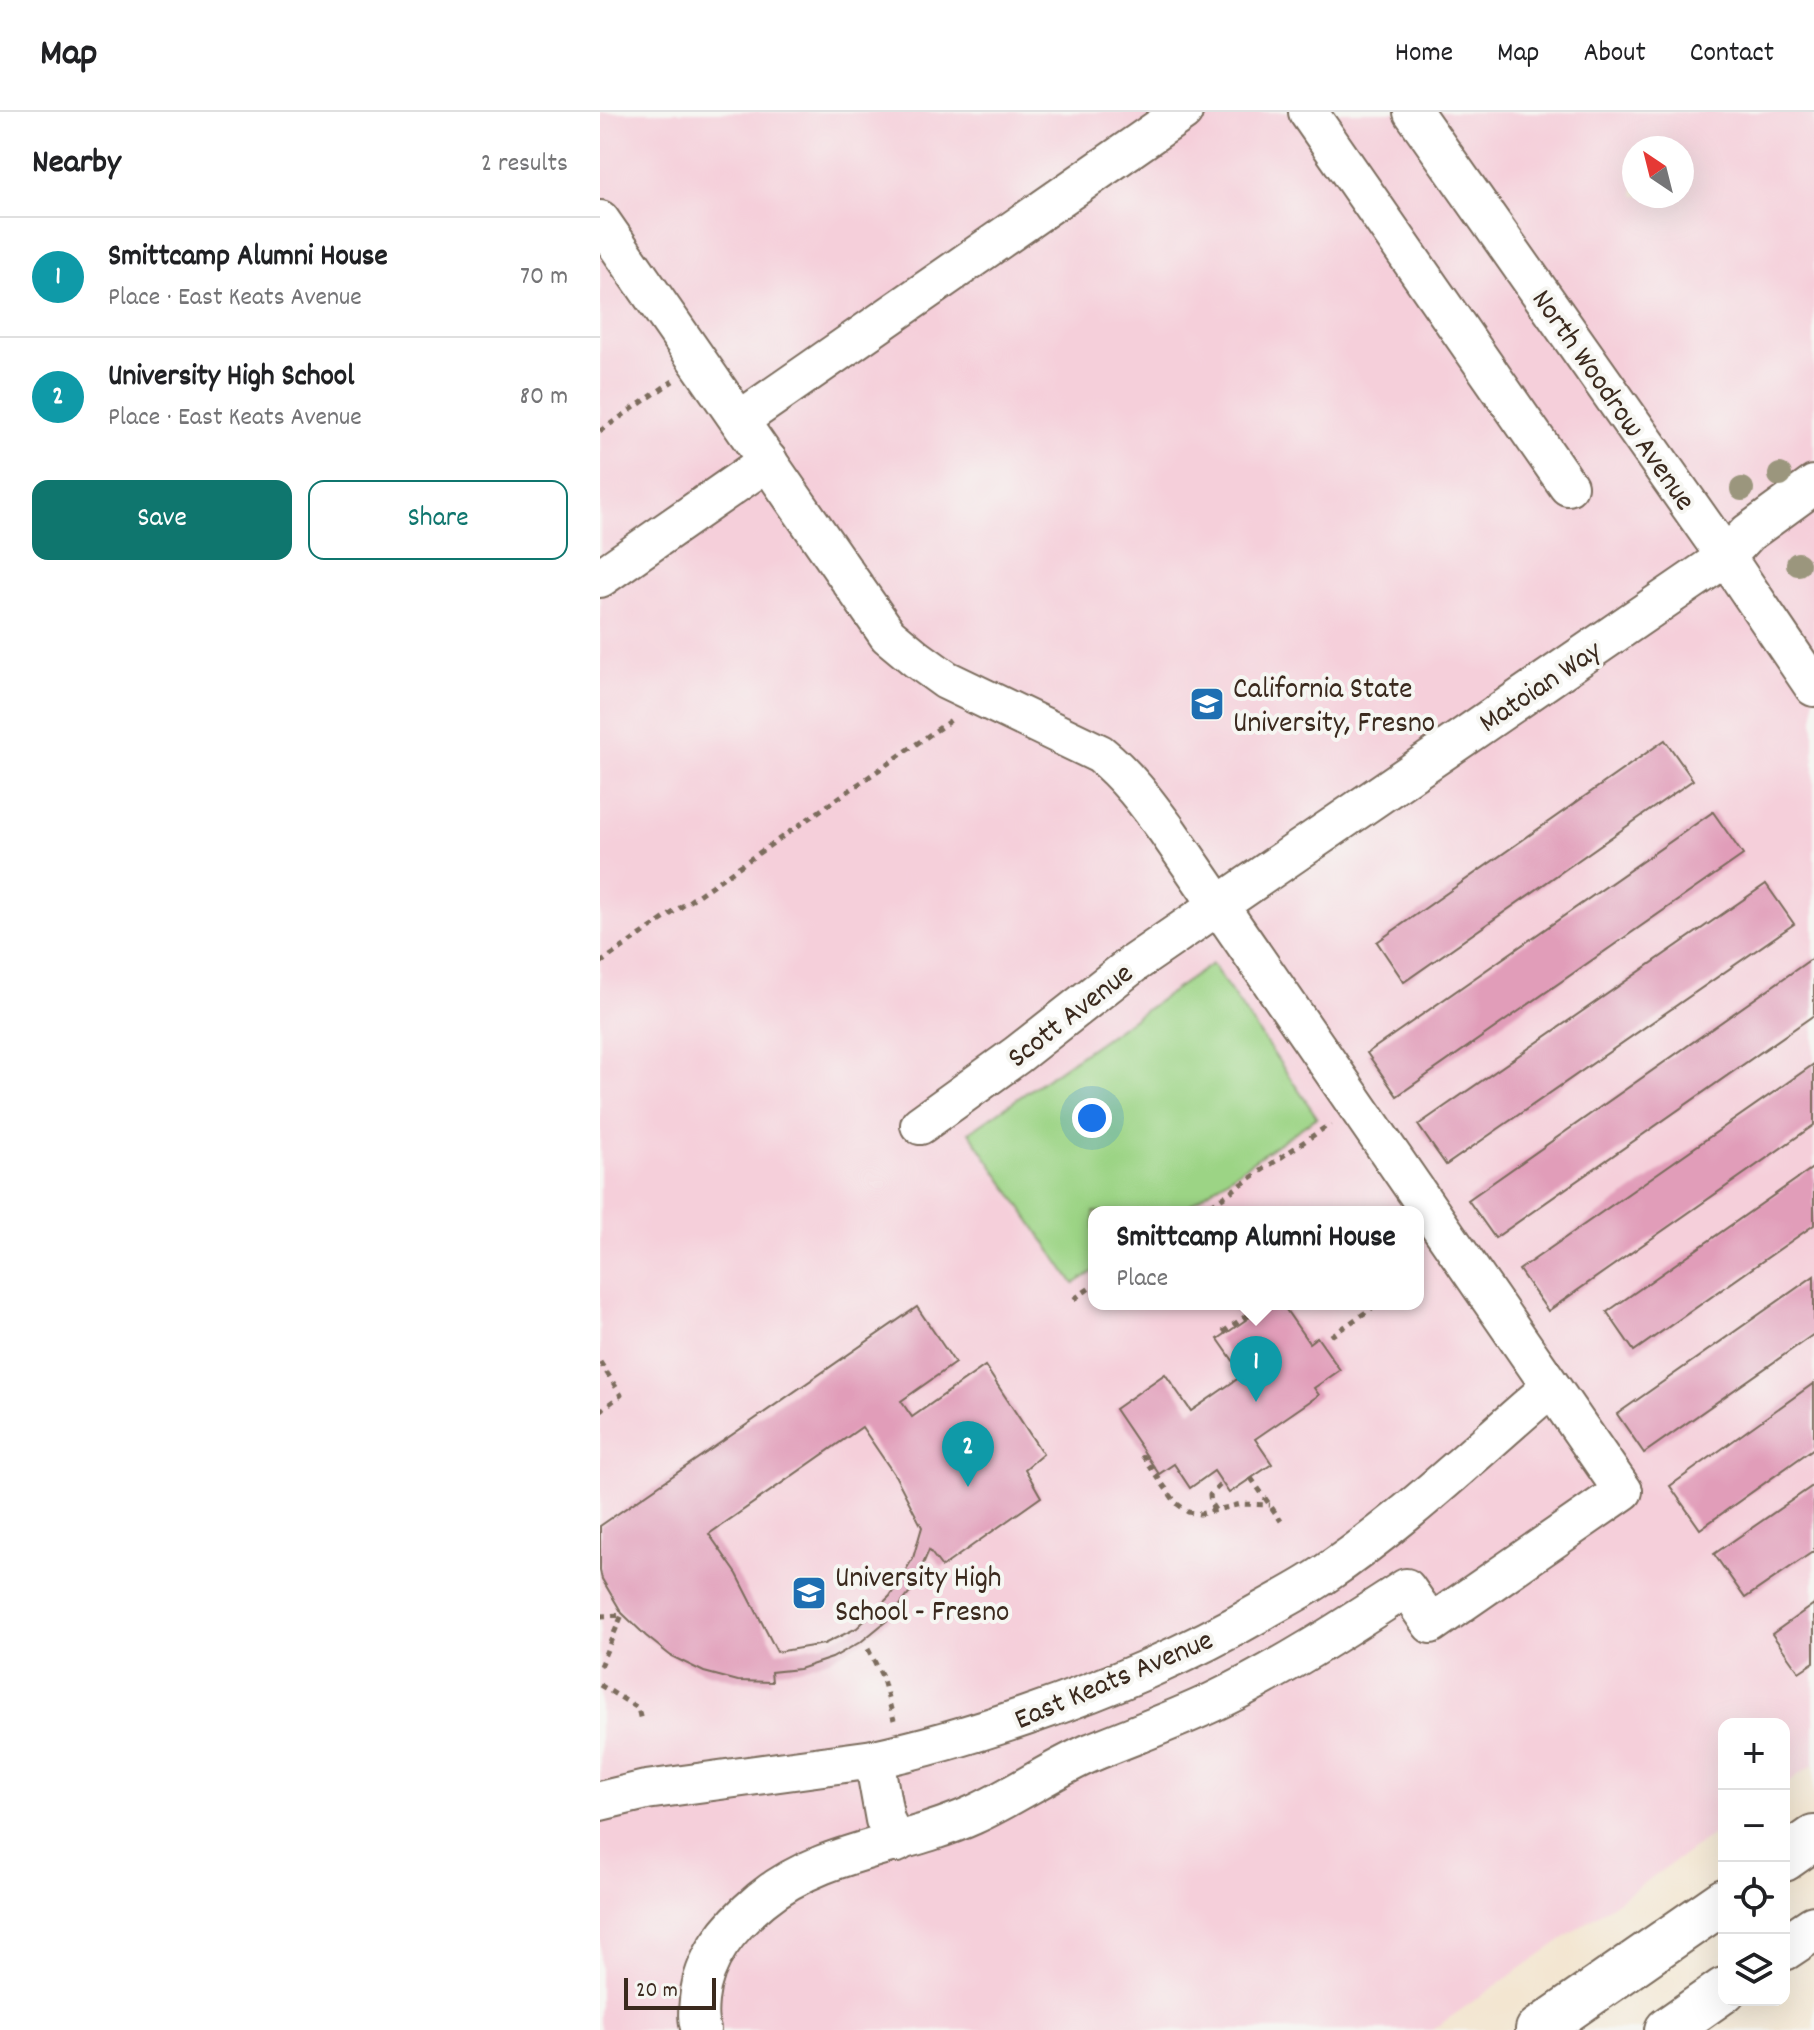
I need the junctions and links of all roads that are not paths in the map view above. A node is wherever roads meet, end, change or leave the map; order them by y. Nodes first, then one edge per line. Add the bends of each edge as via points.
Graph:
1 (1183, 112) edge
2 (1308, 112) edge
3 (1413, 112) edge
4 (600, 220) edge
5 (740, 420) junction
6 (768, 461) junction
7 (1814, 485) edge
8 (1568, 486) dead end
9 (1726, 557) junction
10 (600, 578) edge
11 (1814, 687) edge
12 (1219, 905) junction
13 (920, 1125) dead end
14 (1551, 1387) junction
15 (874, 1759) junction
16 (600, 1801) edge
17 (1814, 1838) edge
18 (897, 1843) junction
19 (1790, 1855) edge
20 (1718, 1905) edge
21 (1814, 1928) edge
22 (1790, 1944) edge
23 (1718, 1994) edge
24 (701, 2030) edge
25 (1538, 2030) edge
26 (1667, 2030) edge

1 - 5 street
2 - 8 street
3 - 9 street, North Woodrow Avenue
4 - 5 street
5 - 6 street
6 - 10 street
6 - 12 street via 888,635 946,680 1108,760 1143,798
7 - 9 street, Matoian Way via 1748,533
9 - 11 street, North Woodrow Avenue
9 - 12 street, Matoian Way
12 - 13 street, Scott Avenue
12 - 14 street
14 - 15 street, East Keats Avenue via 1380,1534 1244,1621 1090,1694 980,1732
14 - 18 street via 1623,1491 1431,1624 1406,1588 1293,1660 1213,1702 1090,1753 972,1816
15 - 16 street, East Keats Avenue
15 - 18 street via 885,1820
17 - 19 main road
18 - 24 street via 823,1863 761,1900 734,1926 705,1969
20 - 25 main road
21 - 22 main road
23 - 26 main road

